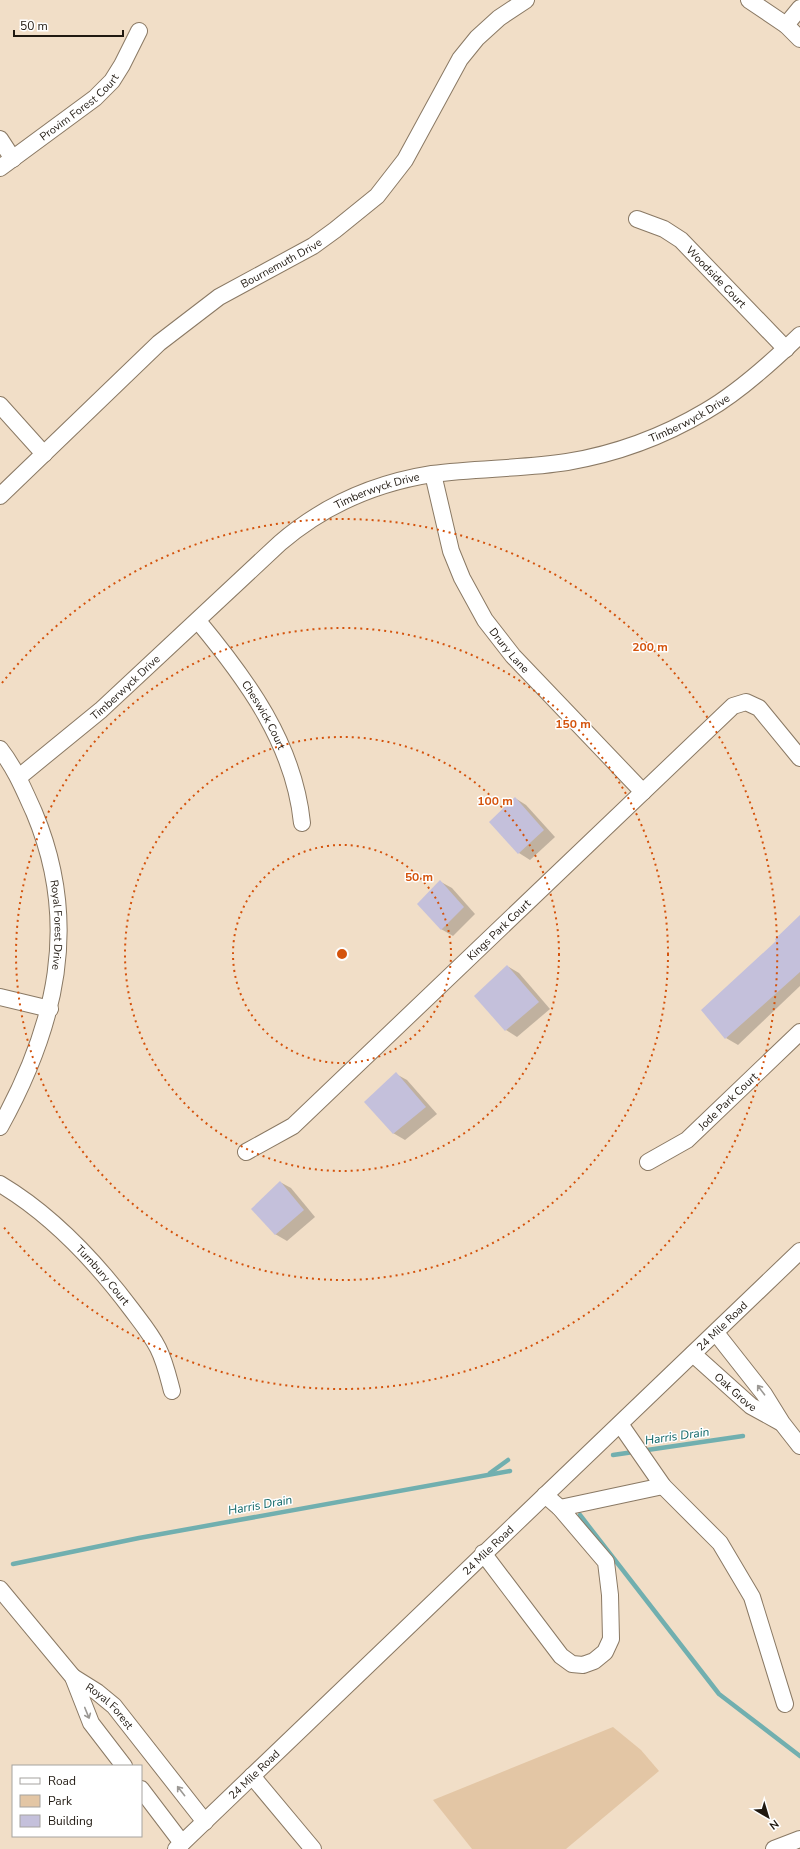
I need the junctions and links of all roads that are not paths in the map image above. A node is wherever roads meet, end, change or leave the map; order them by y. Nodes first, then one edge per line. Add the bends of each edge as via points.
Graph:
1 (526, 0) edge
2 (749, 0) edge
3 (800, 8) edge
4 (786, 25) junction
5 (139, 31) dead end
6 (800, 39) edge
7 (0, 139) edge
8 (7, 164) edge
9 (637, 219) dead end
10 (800, 336) edge
11 (786, 349) junction
12 (0, 405) edge
13 (44, 454) junction
14 (433, 474) junction
15 (0, 496) edge
16 (198, 620) junction
17 (0, 749) edge
18 (800, 758) edge
19 (19, 777) junction
20 (643, 792) junction
21 (302, 823) dead end
22 (0, 997) edge
23 (50, 1009) junction
24 (800, 1032) edge
25 (0, 1127) edge
26 (246, 1152) dead end
27 (648, 1162) dead end
28 (0, 1184) edge
29 (800, 1251) edge
30 (716, 1333) junction
31 (693, 1354) junction
32 (172, 1391) dead end
33 (782, 1423) junction
34 (620, 1424) junction
35 (800, 1446) edge
36 (663, 1486) junction
37 (544, 1495) junction
38 (560, 1508) junction
39 (483, 1553) junction
40 (0, 1589) edge
41 (73, 1677) junction
42 (785, 1704) dead end
43 (123, 1765) edge
44 (252, 1776) junction
45 (142, 1791) edge
46 (205, 1822) junction
47 (800, 1839) edge
48 (178, 1846) edge
49 (313, 1849) edge
50 (774, 1849) edge

1 - 13 street, Bournemuth Drive via 499,18 476,38 460,59 405,160 377,196 313,246 219,297 177,328
2 - 4 street
3 - 4 street
4 - 6 street
5 - 8 street, Provim Forest Court via 112,81 95,98
7 - 8 street
9 - 11 street, Woodside Court via 664,229 681,240
10 - 11 street, Timberwyck Drive
11 - 14 street, Timberwyck Drive via 707,411 636,443 567,462
12 - 13 street
13 - 15 street, Bournemuth Drive
14 - 16 street, Timberwyck Drive via 390,483 352,496 309,520 280,543
14 - 20 street, Drury Lane via 451,551 482,615 513,656
16 - 19 street, Timberwyck Drive via 100,710
16 - 21 street, Cheswick Court via 246,681 271,722 295,783
17 - 19 street, Royal Forest Drive
18 - 20 street, Kings Park Court via 759,708 746,702 733,706
19 - 23 street, Royal Forest Drive via 41,828 53,867 58,902 58,966
20 - 26 street, Kings Park Court via 293,1126
22 - 23 street
23 - 25 street, Royal Forest Drive via 26,1077
24 - 27 street, Jode Park Court via 687,1140
28 - 32 street, Turnbury Court via 44,1216 99,1269 132,1310 157,1347 166,1367
29 - 30 street, 24 Mile Road
30 - 31 street, 24 Mile Road
33 -> 30 street, Oak Grove via 764,1394
31 - 33 street, Oak Grove via 751,1406
31 - 34 street, 24 Mile Road
33 - 35 street, Oak Grove
34 - 36 street
34 - 37 street, 24 Mile Road
36 - 38 street
36 - 42 street via 720,1543 752,1597
37 - 38 street
37 - 39 street, 24 Mile Road
38 - 39 street via 606,1562 611,1639 605,1652 594,1661 583,1665 572,1664 561,1656
39 - 44 street, 24 Mile Road
40 - 41 street
41 -> 43 street, Royal Forest via 91,1723
46 -> 41 street, Royal Forest via 114,1706
44 - 46 street, 24 Mile Road
44 - 49 street
45 - 48 street
46 - 48 street, 24 Mile Road
47 - 50 street

